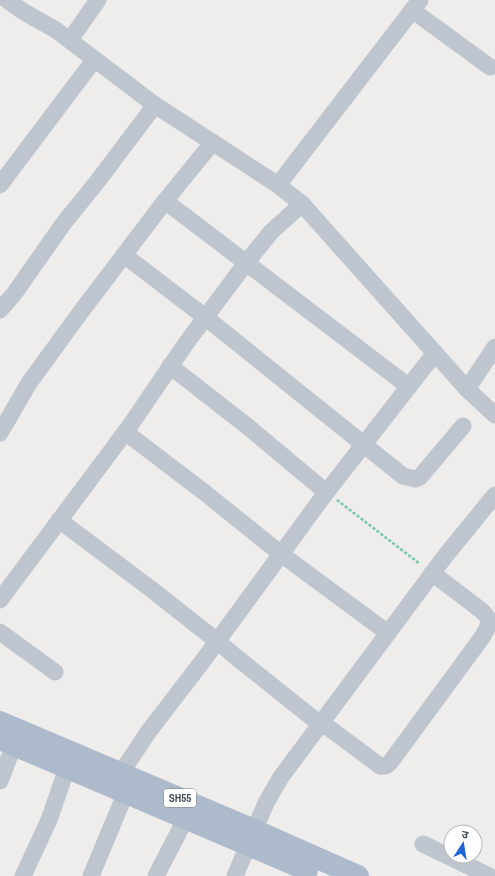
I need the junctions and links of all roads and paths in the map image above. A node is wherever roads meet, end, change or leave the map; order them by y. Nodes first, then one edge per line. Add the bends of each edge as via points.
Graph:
1 (7, 0) edge
2 (98, 0) edge
3 (416, 5) edge
4 (70, 40) junction
5 (94, 60) junction
6 (490, 67) dead end
7 (155, 105) junction
8 (212, 142) junction
9 (0, 185) edge
10 (278, 185) junction
11 (165, 201) junction
12 (302, 204) junction
13 (124, 255) junction
14 (246, 263) junction
15 (0, 310) edge
16 (205, 317) junction
17 (495, 347) edge
18 (435, 353) junction
19 (170, 366) junction
20 (408, 386) junction
21 (467, 388) junction
22 (495, 416) edge
23 (463, 426) dead end
24 (125, 432) junction
25 (0, 433) edge
26 (364, 444) junction
27 (326, 492) junction
28 (495, 495) edge
29 (59, 520) junction
30 (281, 554) junction
31 (432, 573) junction
32 (0, 600) edge
33 (0, 632) edge
34 (388, 632) junction
35 (217, 641) junction
36 (55, 672) dead end
37 (0, 722) edge
38 (320, 723) junction
39 (7, 742) edge
40 (67, 768) junction
41 (0, 781) edge
42 (123, 782) junction
43 (186, 818) junction
44 (251, 837) junction
45 (423, 844) dead end
46 (23, 876) edge
47 (91, 876) edge
48 (156, 876) edge
49 (235, 876) edge
50 (320, 876) edge
51 (358, 876) edge
52 (489, 876) edge

1 - 4 street
2 - 4 street
3 - 6 street
3 - 10 street
4 - 5 street
5 - 7 street
5 - 9 street
7 - 8 street
7 - 15 street
8 - 10 street
8 - 11 street
10 - 12 street
11 - 13 street
11 - 14 street
12 - 14 street via 271,232
12 - 18 street
13 - 16 street
13 - 25 street via 29,383
14 - 16 street
14 - 20 street
16 - 19 street
16 - 26 street
17 - 21 street
18 - 20 street
18 - 21 street
19 - 24 street
19 - 27 street
20 - 26 street
21 - 22 street
23 - 26 street via 425,472 415,479 403,476
24 - 29 street
24 - 30 street
26 - 27 street
27 - 30 street
27 - 31 path
28 - 31 street
29 - 32 street
29 - 35 street
30 - 34 street
30 - 35 street
31 - 34 street
31 - 38 street via 487,615 488,624 483,636 392,760 388,765 380,766
33 - 36 street
34 - 38 street
35 - 38 street
35 - 42 street via 149,731
37 - 42 main road, SH55
38 - 44 street via 281,777 266,802
39 - 40 main road, SH55
39 - 41 street
40 - 42 main road, SH55
40 - 46 street via 49,820
42 - 43 main road, SH55
42 - 44 main road, SH55
42 - 47 street
43 - 44 main road, SH55
43 - 48 street
44 - 49 street
44 - 50 main road, SH55
44 - 51 main road, SH55
45 - 52 street

